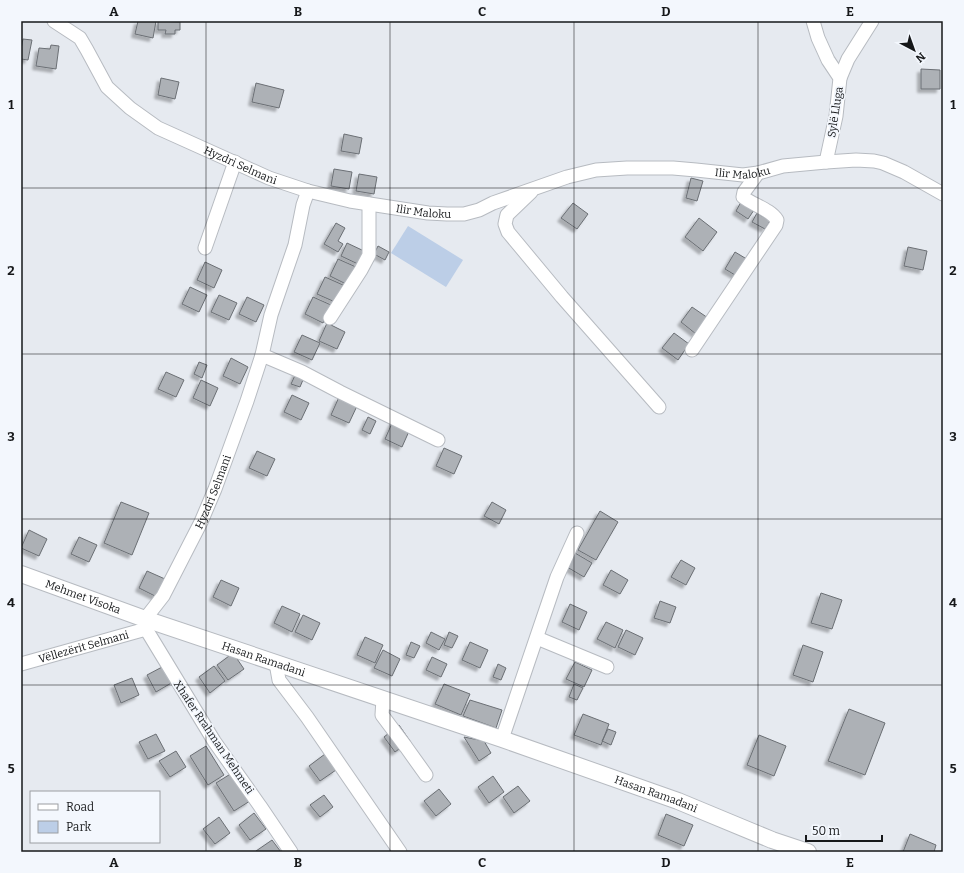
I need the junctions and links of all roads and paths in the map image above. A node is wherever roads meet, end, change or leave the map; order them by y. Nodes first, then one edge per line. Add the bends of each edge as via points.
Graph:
1 (54, 21) edge
2 (813, 21) edge
3 (872, 21) edge
4 (840, 78) junction
5 (235, 162) junction
6 (826, 162) junction
7 (758, 173) junction
8 (536, 188) junction
9 (308, 191) junction
10 (943, 194) edge
11 (369, 204) junction
12 (204, 248) dead end
13 (330, 318) dead end
14 (692, 350) dead end
15 (262, 355) junction
16 (659, 407) dead end
17 (438, 440) dead end
18 (577, 533) dead end
19 (21, 574) edge
20 (145, 624) junction
21 (537, 638) junction
22 (276, 663) junction
23 (21, 664) edge
24 (607, 667) dead end
25 (382, 699) junction
26 (502, 739) junction
27 (426, 775) dead end
28 (776, 846) edge
29 (291, 852) edge
30 (400, 852) edge
31 (808, 852) edge

1 - 5 street, Hyzdri Selmani via 80,38 107,87 130,108 158,128
2 - 4 street, Sylë Lluga via 828,60
3 - 4 street via 848,59
4 - 6 street, Sylë Lluga via 836,116
5 - 9 street, Hyzdri Selmani via 269,178
5 - 12 street
6 - 7 street, Ilir Maloku via 783,166
6 - 10 street, Ilir Maloku via 856,160 883,163
7 - 8 street, Ilir Maloku via 743,175 680,169 612,168 582,173
7 - 14 street via 743,197 774,215 776,225
8 - 11 street, Ilir Maloku via 464,214 428,213
8 - 16 street, Ilir Maloku via 507,215 505,224 508,232 562,298
9 - 11 street, Ilir Maloku
9 - 15 street, Hyzdri Selmani via 295,245 271,315
11 - 13 street via 369,255
15 - 17 street via 302,372
15 - 20 street, Hyzdri Selmani via 201,522 163,596
18 - 21 street via 557,577
19 - 20 main road, Mehmet Visoka via 102,603
20 - 22 main road, Hasan Ramadani
20 - 23 street, Vëllezërit Selmani
20 - 29 street, Xhafer Rrahman Mehmeti via 214,741
21 - 24 street
21 - 26 street
22 - 25 main road, Hasan Ramadani
22 - 30 street via 280,680
25 - 26 main road, Hasan Ramadani
25 - 27 street via 382,715
26 - 28 main road, Hasan Ramadani via 678,801
28 - 31 main road, Hasan Ramadani

